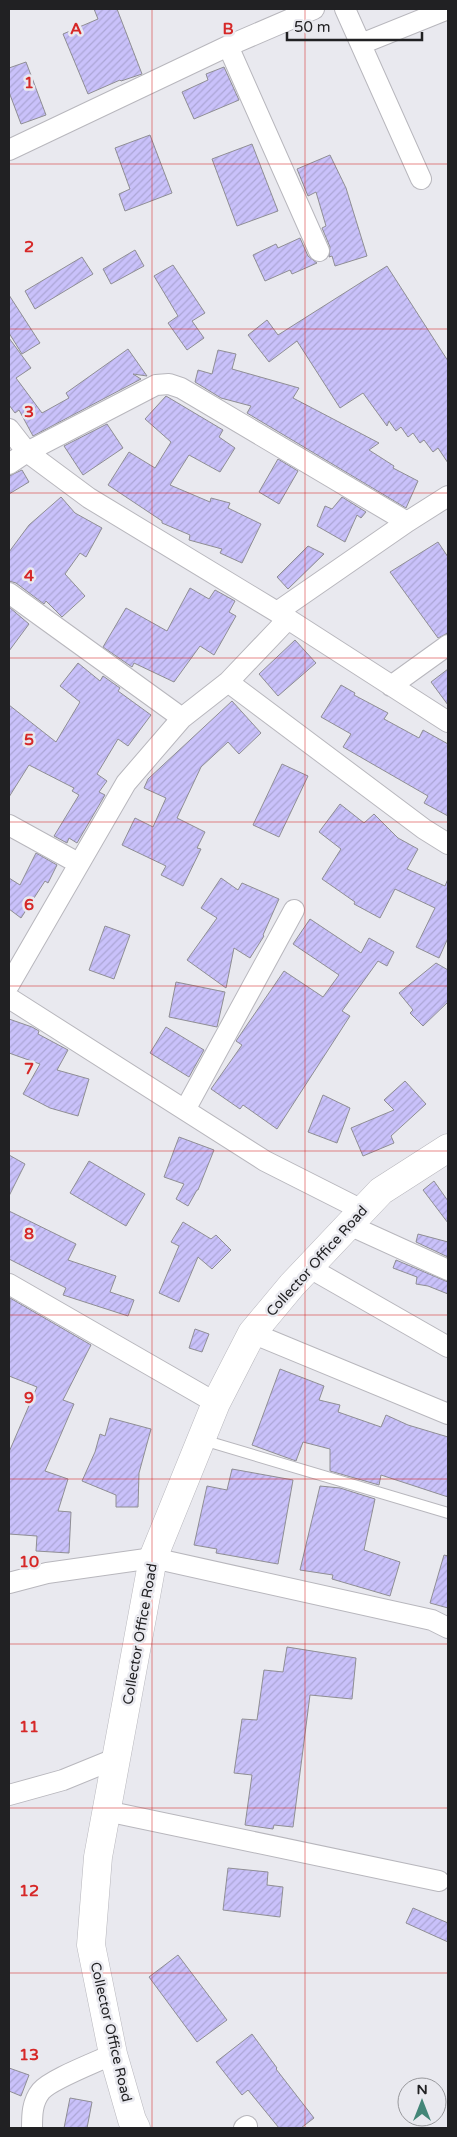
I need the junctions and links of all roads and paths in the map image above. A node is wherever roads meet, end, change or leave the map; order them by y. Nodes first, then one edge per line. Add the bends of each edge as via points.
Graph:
1 (314, 9) edge
2 (345, 9) edge
3 (448, 9) edge
4 (361, 44) junction
5 (228, 46) junction
6 (9, 150) edge
7 (421, 179) dead end
8 (319, 251) dead end
9 (9, 429) edge
10 (27, 452) junction
11 (9, 464) edge
12 (448, 496) edge
13 (407, 522) junction
14 (9, 593) edge
15 (282, 616) junction
16 (448, 645) edge
17 (228, 682) junction
18 (391, 686) junction
19 (182, 718) junction
20 (448, 722) edge
21 (9, 825) edge
22 (448, 844) edge
23 (78, 864) junction
24 (294, 910) dead end
25 (9, 985) edge
26 (9, 998) edge
27 (185, 1110) junction
28 (448, 1148) edge
29 (356, 1217) junction
30 (308, 1268) junction
31 (448, 1270) edge
32 (9, 1284) edge
33 (252, 1333) junction
34 (448, 1347) edge
35 (216, 1403) junction
36 (448, 1414) edge
37 (202, 1440) junction
38 (448, 1513) edge
39 (153, 1558) junction
40 (9, 1583) edge
41 (448, 1628) edge
42 (117, 1758) junction
43 (9, 1795) edge
44 (106, 1810) junction
45 (439, 1881) dead end
46 (113, 2054) junction
47 (32, 2128) edge
48 (136, 2128) edge

1 - 5 street
2 - 4 street
3 - 4 street
4 - 7 street
5 - 6 street
5 - 8 street
9 - 10 street
10 - 11 street
10 - 13 street via 156,385 169,384 181,388
10 - 15 street via 89,498
12 - 13 street
13 - 15 street
14 - 19 street
15 - 17 street
15 - 18 street
16 - 18 street
17 - 19 street
17 - 22 street
18 - 20 street
19 - 23 street via 126,783
21 - 23 street
23 - 25 street
24 - 27 street
26 - 27 street
27 - 29 street
28 - 29 main road, Collector Office Road via 381,1191
29 - 30 main road, Collector Office Road
29 - 31 street
30 - 33 main road, Collector Office Road
30 - 34 street
32 - 35 street
33 - 35 main road, Collector Office Road
33 - 36 street
35 - 37 main road, Collector Office Road
37 - 38 lane
37 - 39 main road, Collector Office Road
39 - 40 street via 47,1573
39 - 41 street via 432,1620
39 - 42 main road, Collector Office Road
42 - 43 street via 62,1780
42 - 44 main road, Collector Office Road
44 - 45 street
44 - 46 main road, Collector Office Road via 98,1857 91,1945
46 - 47 street via 41,2091 32,2108
46 - 48 main road, Collector Office Road

